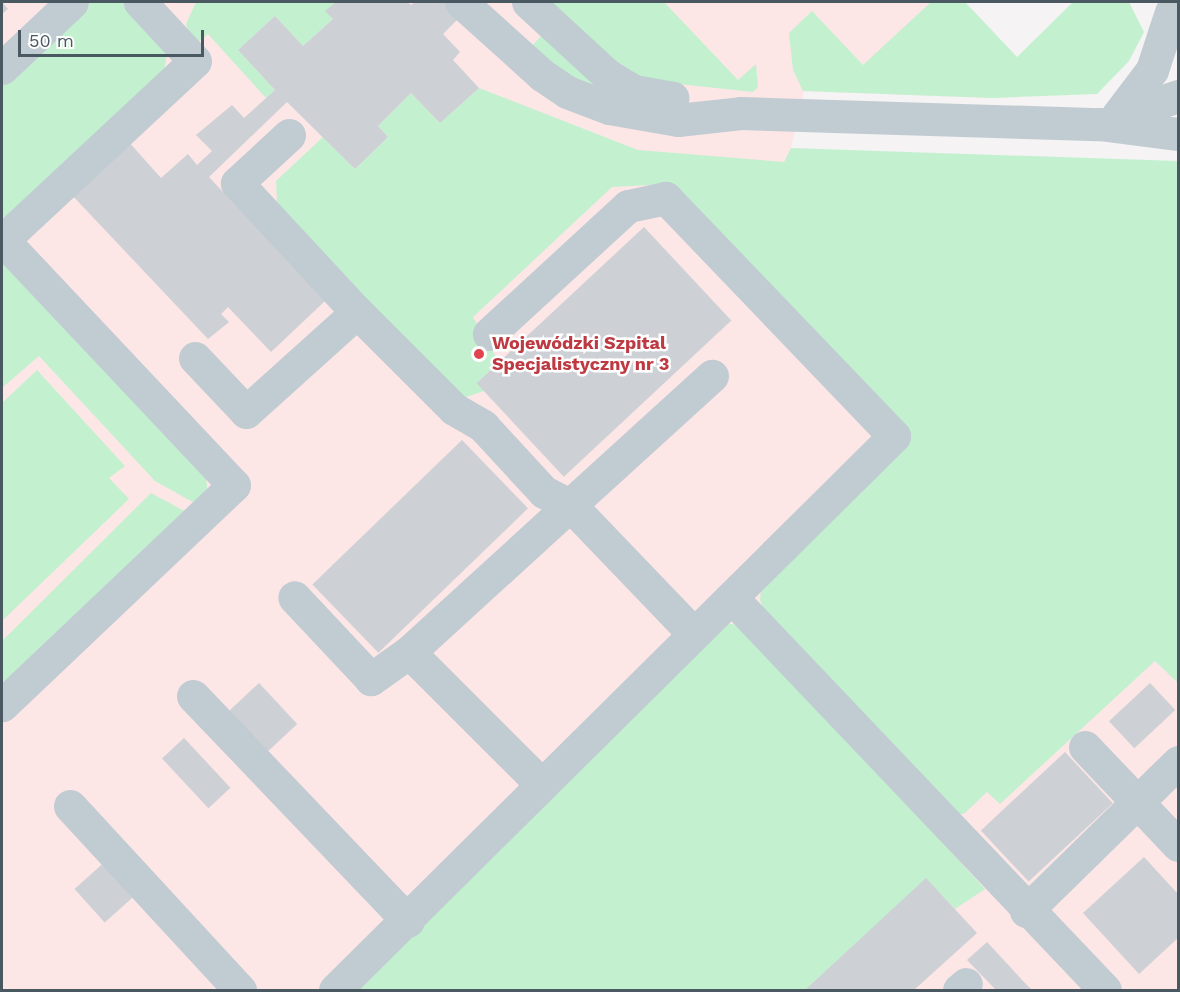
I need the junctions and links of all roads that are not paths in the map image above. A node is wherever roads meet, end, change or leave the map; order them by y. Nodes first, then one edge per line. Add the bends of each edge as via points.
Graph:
1 (72, 2) edge
2 (461, 2) edge
3 (528, 2) edge
4 (157, 7) edge
5 (1170, 12) edge
6 (2, 68) edge
7 (1179, 96) edge
8 (741, 113) junction
9 (1108, 120) junction
10 (1176, 132) edge
11 (289, 135) dead end
12 (2, 240) edge
13 (357, 312) junction
14 (489, 334) dead end
15 (195, 358) dead end
16 (712, 376) dead end
17 (570, 506) junction
18 (294, 597) dead end
19 (732, 598) junction
20 (692, 632) junction
21 (409, 652) junction
22 (194, 696) dead end
23 (2, 705) edge
24 (1085, 747) dead end
25 (1179, 762) edge
26 (542, 785) junction
27 (1138, 802) junction
28 (70, 806) dead end
29 (1177, 841) edge
30 (1026, 911) junction
31 (408, 921) junction
32 (240, 990) edge
33 (335, 990) edge
34 (1105, 990) edge

1 - 6 lane
2 - 8 lane via 518,57 567,92 609,108 678,120
3 - 8 lane via 588,60 621,84 651,96
4 - 12 lane via 195,61
5 - 9 lane via 1152,70
7 - 9 lane
8 - 9 lane
9 - 10 lane
11 - 13 lane via 237,183
12 - 23 lane via 234,485
13 - 15 lane via 246,412
13 - 17 lane via 454,409 483,426 544,492
14 - 19 lane via 628,206 666,198 894,436
16 - 17 lane
17 - 20 lane
17 - 21 lane
18 - 21 lane via 371,679
19 - 20 lane
19 - 30 lane
20 - 26 lane
21 - 26 lane
22 - 31 lane
24 - 27 lane
25 - 27 lane
26 - 31 lane
27 - 29 lane
27 - 30 lane
28 - 32 lane
30 - 34 lane
31 - 33 lane

